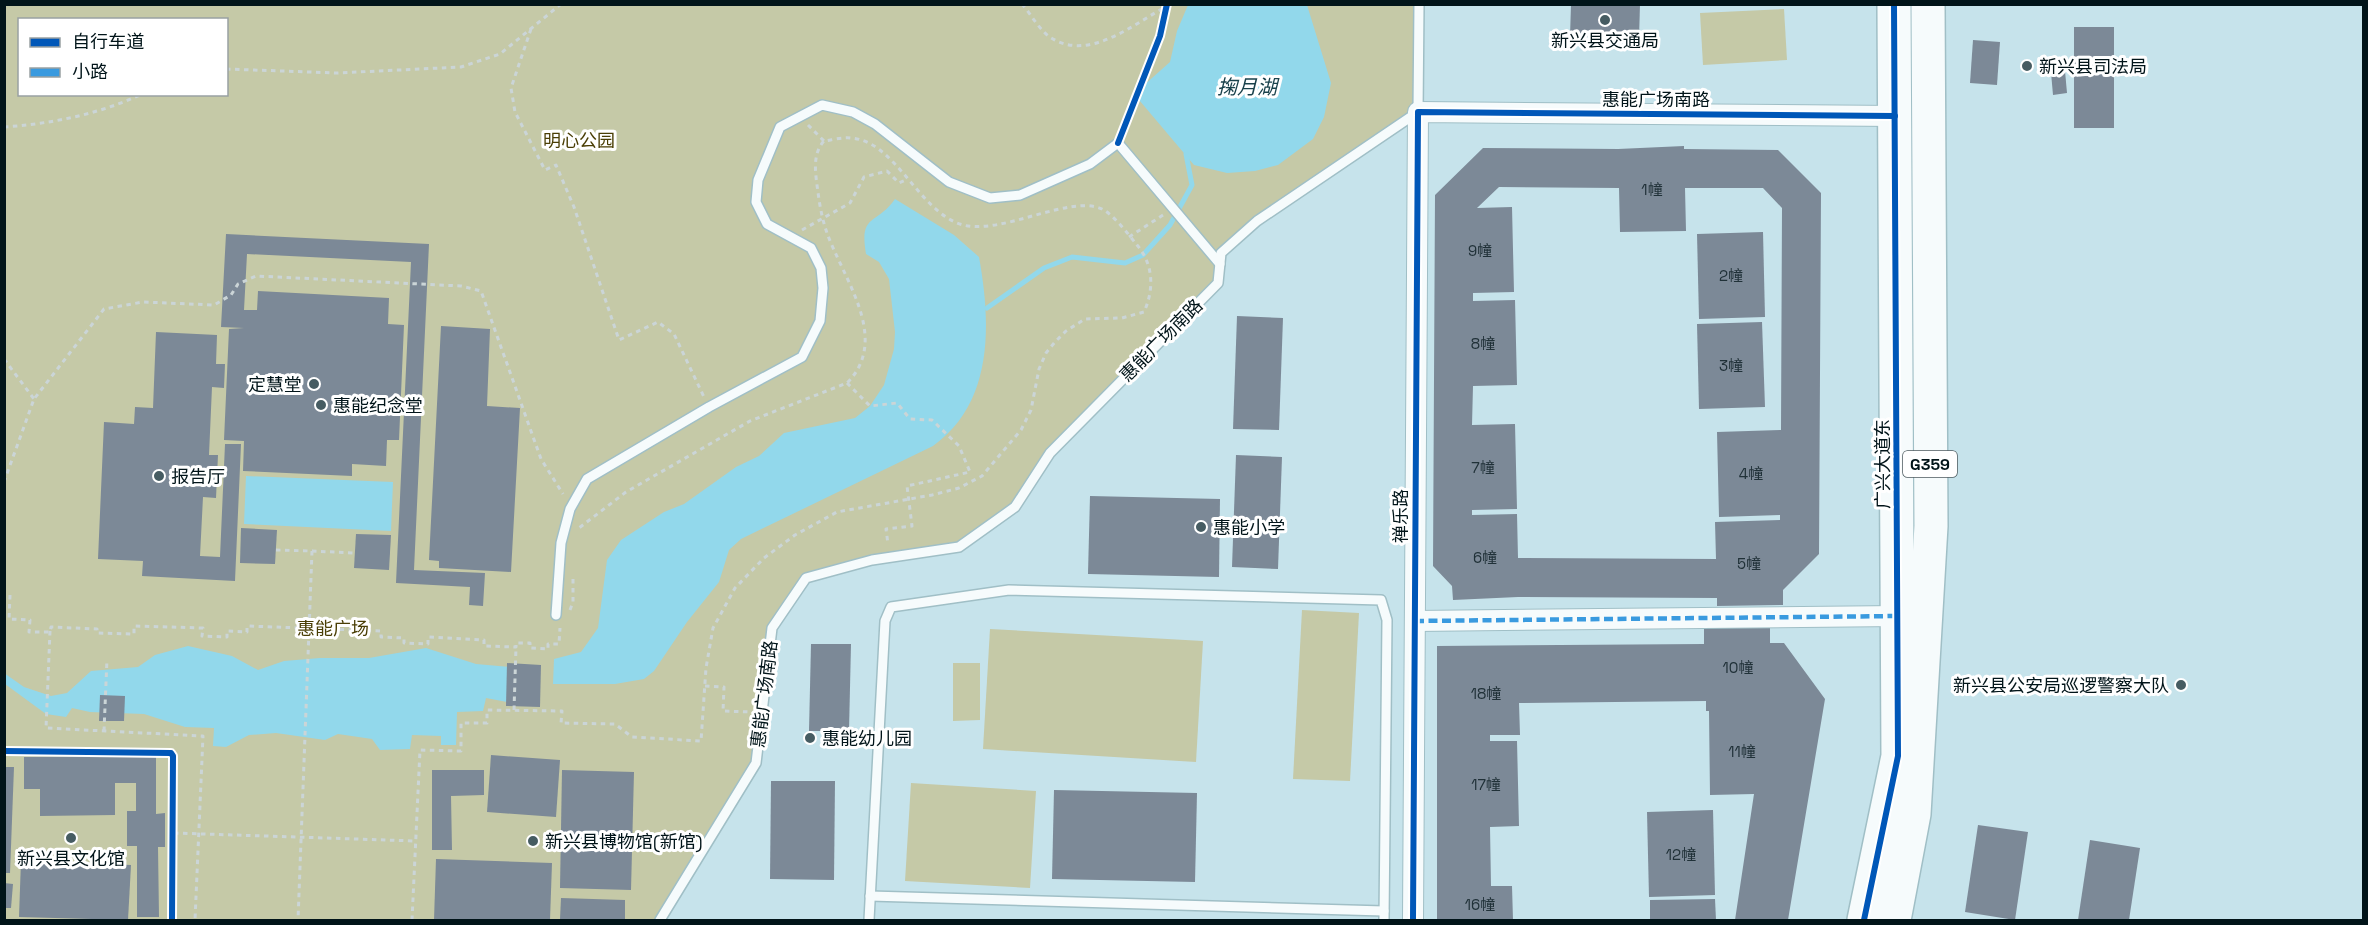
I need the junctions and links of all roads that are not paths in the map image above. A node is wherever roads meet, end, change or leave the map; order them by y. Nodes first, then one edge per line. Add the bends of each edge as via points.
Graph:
1 (1419, 4) edge
2 (1894, 4) edge
3 (1928, 4) edge
4 (1418, 112) junction
5 (1895, 116) junction
6 (1220, 264) junction
7 (556, 615) dead end
8 (1898, 616) junction
9 (1415, 621) junction
10 (870, 896) junction
11 (1384, 916) edge
12 (660, 921) edge
13 (868, 921) edge
14 (1413, 921) edge
15 (1864, 921) edge
16 (1894, 921) edge

1 - 4 lane, 禅乐路
2 - 5 highway, 广兴大道东 / G359
3 - 16 highway, G359 via 1930,526 1914,814
4 - 5 street, 惠能广场南路
4 - 6 lane, 惠能广场南路 via 1257,222 1221,253
4 - 9 street, 禅乐路
5 - 8 highway, 广兴大道东 / G359
6 - 7 lane via 1118,143 1090,164 1020,195 990,198 949,182 875,124 853,112 822,105 800,116 780,127 758,180 756,202 767,224 811,248 823,288 816,330 802,357 587,479 574,501 561,543
6 - 12 lane, 惠能广场南路 via 1218,283 1050,453 1015,507 959,547 890,557 806,578 772,628 756,763
8 - 9 street
8 - 15 highway, 广兴大道东 / G359 via 1898,756
9 - 14 street, 禅乐路
10 - 11 lane
10 - 11 lane via 885,621 891,608 1009,590 1381,600 1388,621
10 - 13 lane

